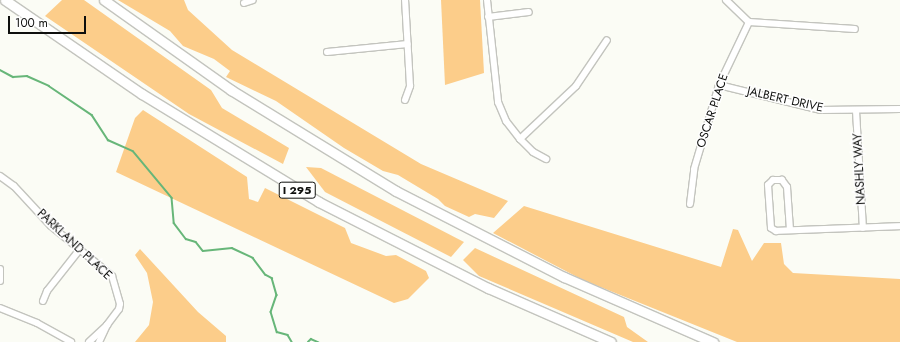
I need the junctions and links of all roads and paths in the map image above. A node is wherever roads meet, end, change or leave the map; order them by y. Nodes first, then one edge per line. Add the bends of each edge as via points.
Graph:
1 (5, 0) edge
2 (104, 0) edge
3 (253, 0) edge
4 (405, 0) edge
5 (487, 0) edge
6 (726, 0) edge
7 (244, 3) dead end
8 (529, 12) dead end
9 (488, 16) junction
10 (749, 22) junction
11 (855, 28) dead end
12 (607, 40) dead end
13 (408, 44) junction
14 (327, 52) dead end
15 (719, 85) junction
16 (405, 100) dead end
17 (900, 109) edge
18 (856, 111) junction
19 (520, 139) junction
20 (546, 159) dead end
21 (0, 176) edge
22 (690, 204) dead end
23 (900, 226) edge
24 (863, 228) junction
25 (790, 230) junction
26 (80, 249) junction
27 (0, 269) edge
28 (0, 281) edge
29 (43, 301) dead end
30 (0, 308) edge
31 (107, 324) junction
32 (71, 342) edge
33 (89, 342) edge
34 (99, 342) edge
35 (611, 342) edge
36 (713, 342) edge

1 - 35 highway, I 295 via 142,94 313,199 488,288
2 - 36 highway via 230,90 396,191 564,277
3 - 7 street
4 - 13 street
5 - 9 street
6 - 10 street
8 - 9 street
9 - 19 street via 498,102 506,121
10 - 11 street
10 - 15 street, OSCAR PLACE
12 - 19 street via 576,86
13 - 14 street
13 - 16 street via 410,86
15 - 18 street, JALBERT DRIVE via 821,110
15 - 22 street, OSCAR PLACE via 694,169
17 - 18 street, JALBERT DRIVE
18 - 24 street, NASHLY WAY
19 - 20 street via 533,152
21 - 26 street, PARKLAND PLACE via 14,186 51,226
23 - 24 street
24 - 25 street
25 - 25 street via 787,187 782,180 773,180 768,185 771,228 776,231
26 - 29 street via 47,291
26 - 31 street, PARKLAND PLACE via 106,271 115,284 119,309
27 - 28 street
30 - 32 street via 37,323
31 - 33 street, PARKLAND PLACE
31 - 34 street, PARKLAND PLACE

